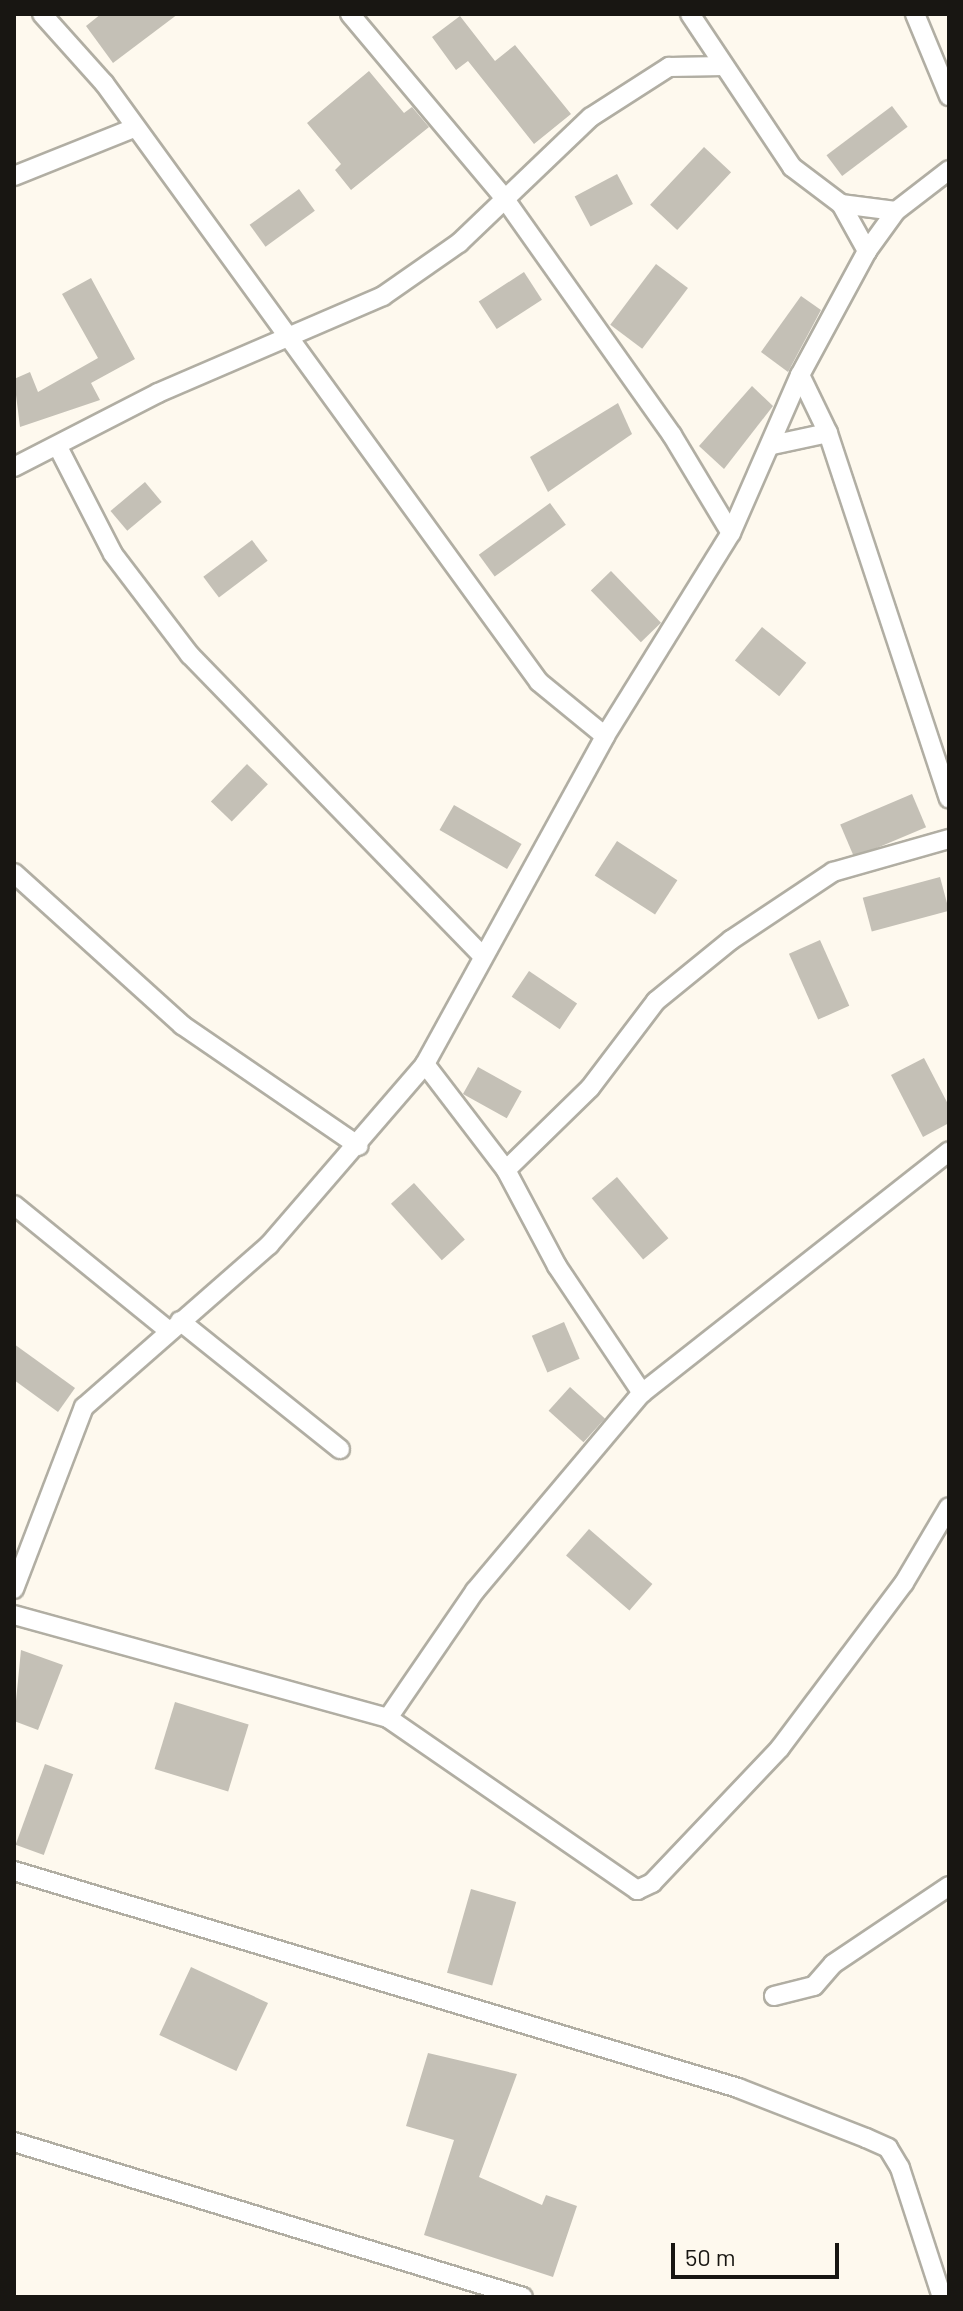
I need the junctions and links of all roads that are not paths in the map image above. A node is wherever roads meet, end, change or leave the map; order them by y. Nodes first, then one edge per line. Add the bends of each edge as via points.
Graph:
1 (42, 14) edge
2 (350, 14) edge
3 (690, 14) edge
4 (915, 14) edge
5 (724, 66) junction
6 (949, 96) edge
7 (134, 128) junction
8 (949, 170) edge
9 (14, 176) edge
10 (502, 195) junction
11 (841, 204) junction
12 (896, 211) junction
13 (867, 251) junction
14 (290, 340) junction
15 (800, 375) junction
16 (828, 433) junction
17 (772, 445) junction
18 (58, 447) junction
19 (14, 467) edge
20 (731, 533) junction
21 (605, 736) junction
22 (949, 798) edge
23 (949, 839) edge
24 (14, 873) edge
25 (481, 954) junction
26 (425, 1064) junction
27 (359, 1146) junction
28 (949, 1151) edge
29 (506, 1170) junction
30 (14, 1205) edge
31 (175, 1326) junction
32 (642, 1393) junction
33 (340, 1449) dead end
34 (949, 1507) edge
35 (14, 1589) edge
36 (14, 1615) edge
37 (388, 1718) junction
38 (14, 1871) edge
39 (949, 1886) edge
40 (774, 1996) dead end
41 (14, 2142) edge
42 (523, 2297) edge
43 (942, 2297) edge

1 - 7 street
2 - 10 street
3 - 5 street
4 - 6 street
5 - 10 street via 669,67 591,117
5 - 11 street via 792,167
7 - 9 street
7 - 14 street
8 - 12 street
10 - 14 street via 424,271
10 - 20 street via 672,435
11 - 12 street
11 - 13 street
12 - 13 street
13 - 15 street
14 - 18 street via 158,393
14 - 21 street via 539,682
15 - 16 street
15 - 17 street
16 - 17 street
16 - 22 street
17 - 20 street
18 - 19 street
18 - 25 street via 113,554 190,655
20 - 21 street
21 - 25 street
23 - 29 street via 833,872 731,940 656,1001 590,1088
24 - 27 street via 182,1025
25 - 26 street
26 - 27 street
26 - 29 street
27 - 31 street via 269,1245
28 - 32 street
29 - 32 street via 557,1266
30 - 31 street
31 - 33 street
31 - 35 street via 84,1407
32 - 37 street via 475,1591
34 - 37 street via 904,1583 780,1748 652,1883 637,1890
36 - 37 street
38 - 43 street via 738,2088 888,2148 900,2168
39 - 40 street via 833,1964 808,1990
41 - 42 street

